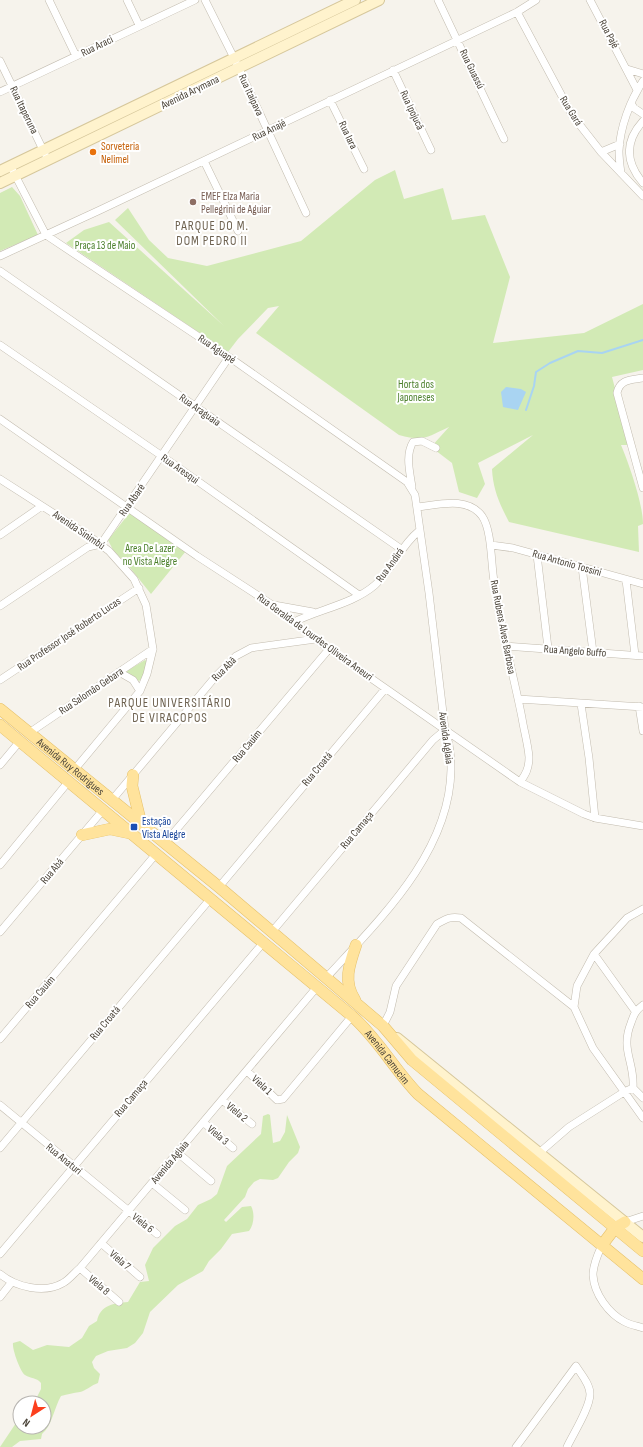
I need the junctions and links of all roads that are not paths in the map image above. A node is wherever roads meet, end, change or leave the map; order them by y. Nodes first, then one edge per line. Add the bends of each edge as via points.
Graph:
1 (49, 0) edge
2 (127, 0) edge
3 (195, 0) edge
4 (205, 0) edge
5 (355, 0) edge
6 (379, 0) edge
7 (438, 0) edge
8 (536, 0) edge
9 (590, 0) edge
10 (517, 12) junction
11 (139, 25) junction
12 (457, 39) junction
13 (76, 56) junction
14 (234, 58) junction
15 (0, 61) edge
16 (238, 68) junction
17 (626, 69) junction
18 (393, 70) junction
19 (643, 74) edge
20 (643, 81) edge
21 (12, 86) junction
22 (637, 90) junction
23 (0, 92) edge
24 (330, 100) junction
25 (631, 103) junction
26 (643, 114) edge
27 (643, 121) edge
28 (268, 131) junction
29 (504, 139) dead end
30 (620, 144) junction
31 (43, 149) junction
32 (431, 150) dead end
33 (601, 152) junction
34 (48, 160) junction
35 (204, 161) junction
36 (10, 166) junction
37 (364, 169) dead end
38 (0, 171) edge
39 (621, 173) junction
40 (16, 175) junction
41 (0, 183) edge
42 (643, 184) edge
43 (643, 196) edge
44 (306, 213) dead end
45 (238, 231) dead end
46 (46, 235) junction
47 (0, 256) edge
48 (0, 272) edge
49 (0, 345) edge
50 (229, 357) junction
51 (643, 378) edge
52 (195, 407) junction
53 (0, 419) edge
54 (436, 448) dead end
55 (162, 456) junction
56 (0, 478) edge
57 (412, 488) junction
58 (643, 488) edge
59 (42, 506) junction
60 (416, 507) junction
61 (127, 508) junction
62 (419, 530) junction
63 (0, 535) edge
64 (101, 544) junction
65 (491, 545) junction
66 (401, 549) junction
67 (537, 555) junction
68 (582, 567) junction
69 (626, 580) junction
70 (643, 584) edge
71 (139, 588) junction
72 (359, 595) junction
73 (271, 604) junction
74 (0, 606) edge
75 (313, 612) junction
76 (294, 622) junction
77 (316, 639) junction
78 (506, 646) junction
79 (548, 648) junction
80 (153, 649) junction
81 (329, 649) junction
82 (593, 652) junction
83 (635, 656) junction
84 (643, 656) edge
85 (119, 672) junction
86 (0, 680) edge
87 (386, 689) junction
88 (140, 691) junction
89 (518, 698) junction
90 (581, 704) junction
91 (641, 706) edge
92 (0, 709) edge
93 (0, 725) edge
94 (445, 730) junction
95 (643, 731) edge
96 (28, 733) junction
97 (20, 741) junction
98 (0, 765) edge
99 (75, 769) junction
100 (133, 774) junction
101 (69, 781) junction
102 (520, 782) junction
103 (112, 800) junction
104 (103, 810) junction
105 (595, 818) junction
106 (141, 823) junction
107 (643, 826) edge
108 (132, 834) junction
109 (82, 835) junction
110 (165, 843) junction
111 (156, 854) junction
112 (0, 865) edge
113 (219, 887) junction
114 (211, 898) junction
115 (643, 909) edge
116 (0, 932) edge
117 (271, 933) junction
118 (263, 943) junction
119 (356, 945) junction
120 (594, 954) junction
121 (326, 978) junction
122 (317, 987) junction
123 (643, 1005) edge
124 (574, 1007) junction
125 (361, 1009) junction
126 (635, 1011) junction
127 (352, 1016) junction
128 (383, 1026) junction
129 (0, 1039) edge
130 (247, 1071) junction
131 (633, 1088) junction
132 (624, 1092) junction
133 (643, 1098) edge
134 (222, 1100) junction
135 (0, 1106) edge
136 (643, 1118) edge
137 (203, 1122) junction
138 (21, 1124) junction
139 (252, 1124) dead end
140 (0, 1148) edge
141 (233, 1148) dead end
142 (539, 1152) junction
143 (178, 1153) junction
144 (74, 1168) junction
145 (212, 1181) dead end
146 (152, 1183) junction
147 (185, 1210) dead end
148 (129, 1211) junction
149 (643, 1216) edge
150 (625, 1222) junction
151 (615, 1228) junction
152 (157, 1234) dead end
153 (643, 1237) edge
154 (101, 1243) junction
155 (602, 1245) junction
156 (643, 1251) edge
157 (0, 1254) edge
158 (80, 1268) junction
159 (0, 1274) edge
160 (140, 1277) dead end
161 (643, 1279) edge
162 (11, 1283) junction
163 (0, 1297) edge
164 (119, 1302) dead end
165 (643, 1328) edge
166 (516, 1447) edge
167 (567, 1447) edge

1 - 13 street
2 - 11 street
3 - 11 street, Rua Araci
4 - 14 street, Rua Itaipava
5 - 14 main road, Avenida Arymana
6 - 16 main road, Avenida Arymana
7 - 12 street, Rua Guassú
8 - 10 street, Rua Anajé
9 - 17 street, Rua Pajé
10 - 12 street, Rua Anajé
10 - 33 street, Rua Gará via 572,115
11 - 13 street, Rua Araci
12 - 18 street, Rua Anajé
12 - 29 street, Rua Guassú
13 - 21 street, Rua Araci
14 - 16 street, Rua Itaipava
14 - 31 main road, Avenida Arymana
15 - 21 street, Rua Itaperuna
16 - 28 street, Rua Itaipava
16 - 34 main road, Avenida Arymana
17 - 19 street
17 - 22 street, Rua Pajé
18 - 24 street, Rua Anajé
18 - 32 street, Rua Ipojucã
20 - 22 street
21 - 23 street, Rua Araci
21 - 31 street, Rua Itaperuna
22 - 25 street
24 - 28 street, Rua Anajé
24 - 37 street, Rua Iara
25 - 26 street
25 - 30 street
27 - 42 street via 631,142 629,156 634,172
28 - 35 street, Rua Anajé
28 - 44 street, Rua Itaipava
30 - 33 street
30 - 39 street
31 - 34 street, Rua Itaperuna
31 - 36 main road, Avenida Arymana
33 - 39 street, Rua Gará
34 - 40 main road, Avenida Arymana
35 - 45 street
35 - 46 street, Rua Anajé
36 - 38 main road, Avenida Arymana
36 - 40 street, Rua Aguapé
39 - 43 street, Rua Gará
40 - 41 main road, Avenida Arymana
40 - 46 street, Rua Aguapé
46 - 47 street, Rua Anajé
46 - 50 street, Rua Aguapé
48 - 52 street, Rua Araguaia
49 - 55 street, Rua Aresqui
50 - 52 street, Rua Abaré
50 - 57 street, Rua Aguapé
51 - 58 street via 623,382 617,393
52 - 55 street, Rua Abaré
52 - 66 street, Rua Araguaia
53 - 61 street, Rua Geralda de Lourdes Oliveira Aneuri
54 - 57 street via 422,441 413,442 410,447 408,455
55 - 61 street, Rua Abaré
55 - 72 street, Rua Aresqui
56 - 59 street, Avenida Sinimbú
57 - 60 street
59 - 63 street
59 - 64 street, Avenida Sinimbú
60 - 62 street
60 - 65 street, Rua Rubens Alves Barbosa via 463,503 474,508 483,517
61 - 64 street, Rua Abaré
61 - 73 street, Rua Geralda de Lourdes Oliveira Aneuri
62 - 66 street, Rua Andirá
62 - 94 street, Avenida Aglaia via 430,593
64 - 71 street, Avenida Sinimbú
64 - 74 street via 88,547
65 - 67 street, Rua Antonio Tossini
65 - 78 street, Rua Rubens Alves Barbosa via 493,580
66 - 72 street, Rua Andirá via 379,580
67 - 68 street, Rua Antonio Tossini
67 - 79 street
68 - 69 street, Rua Antonio Tossini
68 - 82 street
69 - 70 street, Rua Antonio Tossini
69 - 83 street
71 - 80 street, Avenida Sinimbú via 149,617
71 - 86 street, Rua Professor José Roberto Lucas
72 - 75 street, Rua Andirá
73 - 75 street
73 - 76 street, Rua Geralda de Lourdes Oliveira Aneuri
75 - 76 street, Rua Andirá
76 - 77 street, Rua Geralda de Lourdes Oliveira Aneuri
77 - 81 street, Rua Geralda de Lourdes Oliveira Aneuri
77 - 100 street, Rua Abã via 251,648 236,656
78 - 79 street, Rua Angelo Buffo
78 - 89 street, Rua Rubens Alves Barbosa
79 - 82 street, Rua Angelo Buffo
80 - 85 street, Rua Salomão Gebara
80 - 88 street, Avenida Sinimbú
81 - 87 street, Rua Geralda de Lourdes Oliveira Aneuri
81 - 110 street, Rua Cauim
82 - 83 street, Rua Angelo Buffo
83 - 84 street, Rua Angelo Buffo
85 - 88 street via 133,680
85 - 96 street, Rua Salomão Gebara
87 - 94 street, Rua Geralda de Lourdes Oliveira Aneuri
87 - 113 street, Rua Croatá
88 - 99 street, Avenida Sinimbú
89 - 90 street
89 - 102 street, Rua Rubens Alves Barbosa via 529,756 527,772
90 - 91 street
90 - 105 street
91 - 95 street
92 - 96 main road, Avenida Ruy Rodrigues
93 - 97 main road, Avenida Ruy Rodrigues
94 - 102 street, Rua Geralda de Lourdes Oliveira Aneuri
94 - 117 street, Rua Camaça via 433,740
94 - 119 street, Avenida Aglaia via 451,753 450,786 437,834 412,876
96 - 99 main road, Avenida Ruy Rodrigues
97 - 98 street
97 - 101 main road, Avenida Ruy Rodrigues
99 - 101 main road
99 - 103 main road, Avenida Ruy Rodrigues
100 - 103 street, Rua Abã
100 - 106 main road via 132,786
101 - 104 main road, Avenida Ruy Rodrigues
101 - 112 street
102 - 105 street, Rua Geralda de Lourdes Oliveira Aneuri
103 - 104 main road
103 - 106 main road, Avenida Ruy Rodrigues
104 - 108 main road, Avenida Ruy Rodrigues
104 - 109 street, Rua Abá
105 - 107 street, Rua Geralda de Lourdes Oliveira Aneuri
106 - 110 main road, Avenida Camucim
108 - 109 main road via 110,829
108 - 111 main road, Avenida Camucim
109 - 116 street, Rua Abá
110 - 113 main road, Avenida Camucim
111 - 114 main road, Avenida Camucim
111 - 129 street, Rua Cauim
113 - 114 main road
113 - 117 main road, Avenida Camucim
114 - 118 main road, Avenida Camucim
114 - 138 street, Rua Croatá
115 - 120 street via 628,918
117 - 121 main road, Avenida Camucim
118 - 122 main road, Avenida Camucim
118 - 144 street, Rua Camaça
119 - 121 street, Avenida Aglaia
119 - 125 main road via 348,966 347,978 349,990
120 - 124 street via 578,986
120 - 126 street
121 - 122 main road
121 - 125 main road, Avenida Camucim
122 - 127 main road, Avenida Camucim
122 - 130 street, Avenida Aglaia
123 - 126 street
124 - 128 street via 460,918 447,918 438,924 396,986 390,1012
124 - 132 street via 593,1048
125 - 128 main road, Avenida Camucim
126 - 131 street via 626,1034
127 - 130 street, Viela 1 via 283,1099 277,1100
127 - 155 main road, Avenida Camucim via 372,1036 401,1076 418,1094
128 - 142 main road, Avenida Camucim
128 - 151 main road, Avenida Camucim via 412,1060
130 - 134 street, Avenida Aglaia
131 - 132 street
131 - 133 street
132 - 136 street
132 - 142 street via 569,1127
134 - 137 street, Avenida Aglaia
134 - 139 street, Viela 2
135 - 138 street, Rua Anaturi
137 - 141 street, Viela 3
137 - 143 street, Avenida Aglaia
138 - 140 street, Rua Croatá
138 - 144 street, Rua Anaturi
142 - 150 main road, Avenida Camucim
143 - 145 street
143 - 146 street, Avenida Aglaia
144 - 148 street, Rua Anaturi
144 - 157 street, Rua Camaça
146 - 147 street
146 - 148 street, Avenida Aglaia
148 - 152 street, Viela 6
148 - 154 street, Avenida Aglaia
149 - 150 street
150 - 151 main road
150 - 153 main road, Avenida Camucim
151 - 155 main road
151 - 156 main road, Avenida Camucim
154 - 158 street, Avenida Aglaia
154 - 160 street, Viela 7
155 - 161 main road, Avenida Camucim
155 - 165 street via 593,1275 598,1294 609,1310 625,1322
158 - 162 street, Avenida Aglaia via 63,1283 50,1288
158 - 164 street, Viela 8
159 - 162 street, Avenida Aglaia
162 - 163 street
166 - 167 street via 576,1366 587,1383 590,1394

